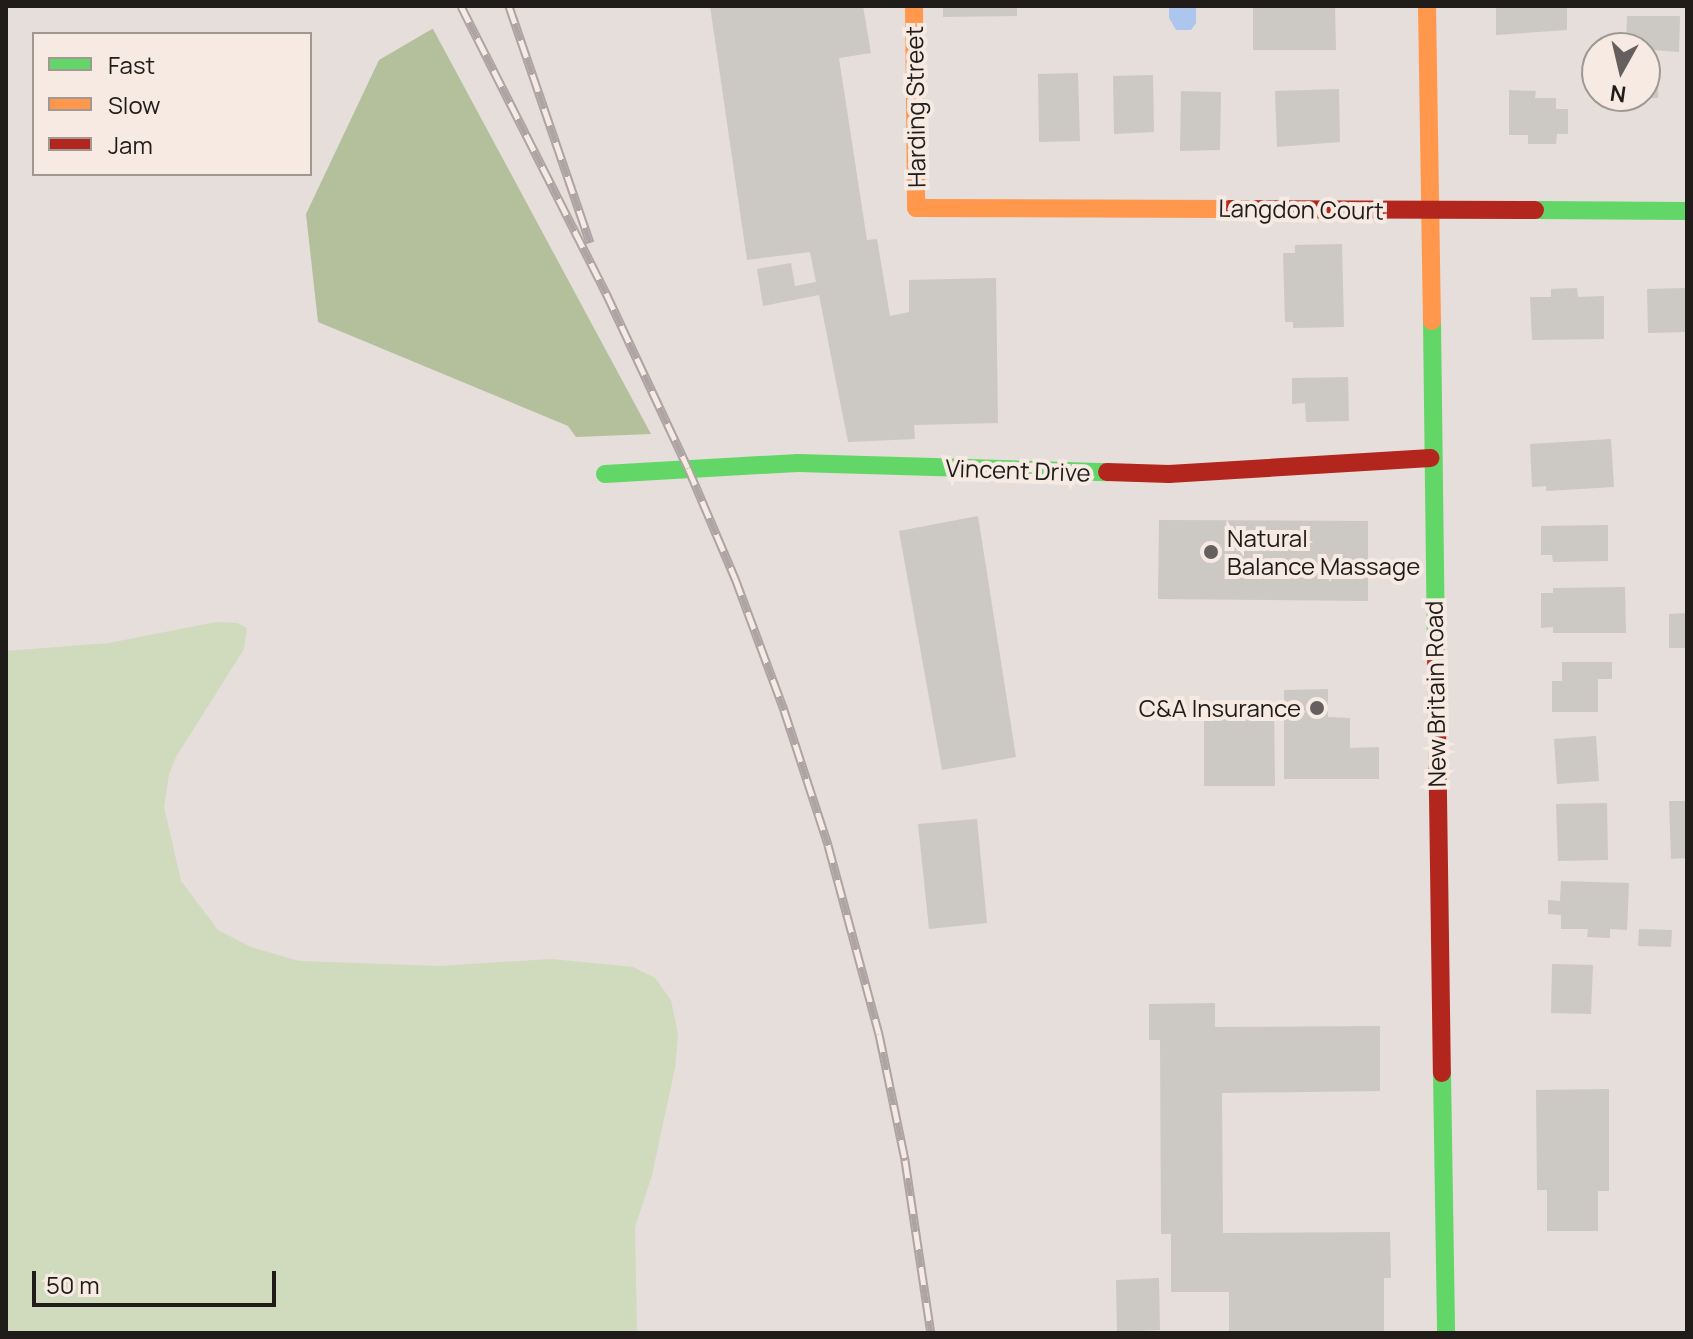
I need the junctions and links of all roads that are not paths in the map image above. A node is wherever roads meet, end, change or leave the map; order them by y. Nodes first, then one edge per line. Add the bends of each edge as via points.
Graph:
1 (914, 6) edge
2 (1427, 6) edge
3 (916, 208) joint
4 (1428, 211) junction
5 (1687, 211) edge
6 (1431, 458) junction
7 (605, 474) dead end
8 (1446, 1333) edge

1 - 3 street, Harding Street
2 - 4 street, New Britain Road
3 - 4 street, Langdon Court
4 - 5 street, Langdon Court
4 - 6 street, New Britain Road
6 - 7 street, Vincent Drive via 1169,474 798,463
6 - 8 street, New Britain Road

